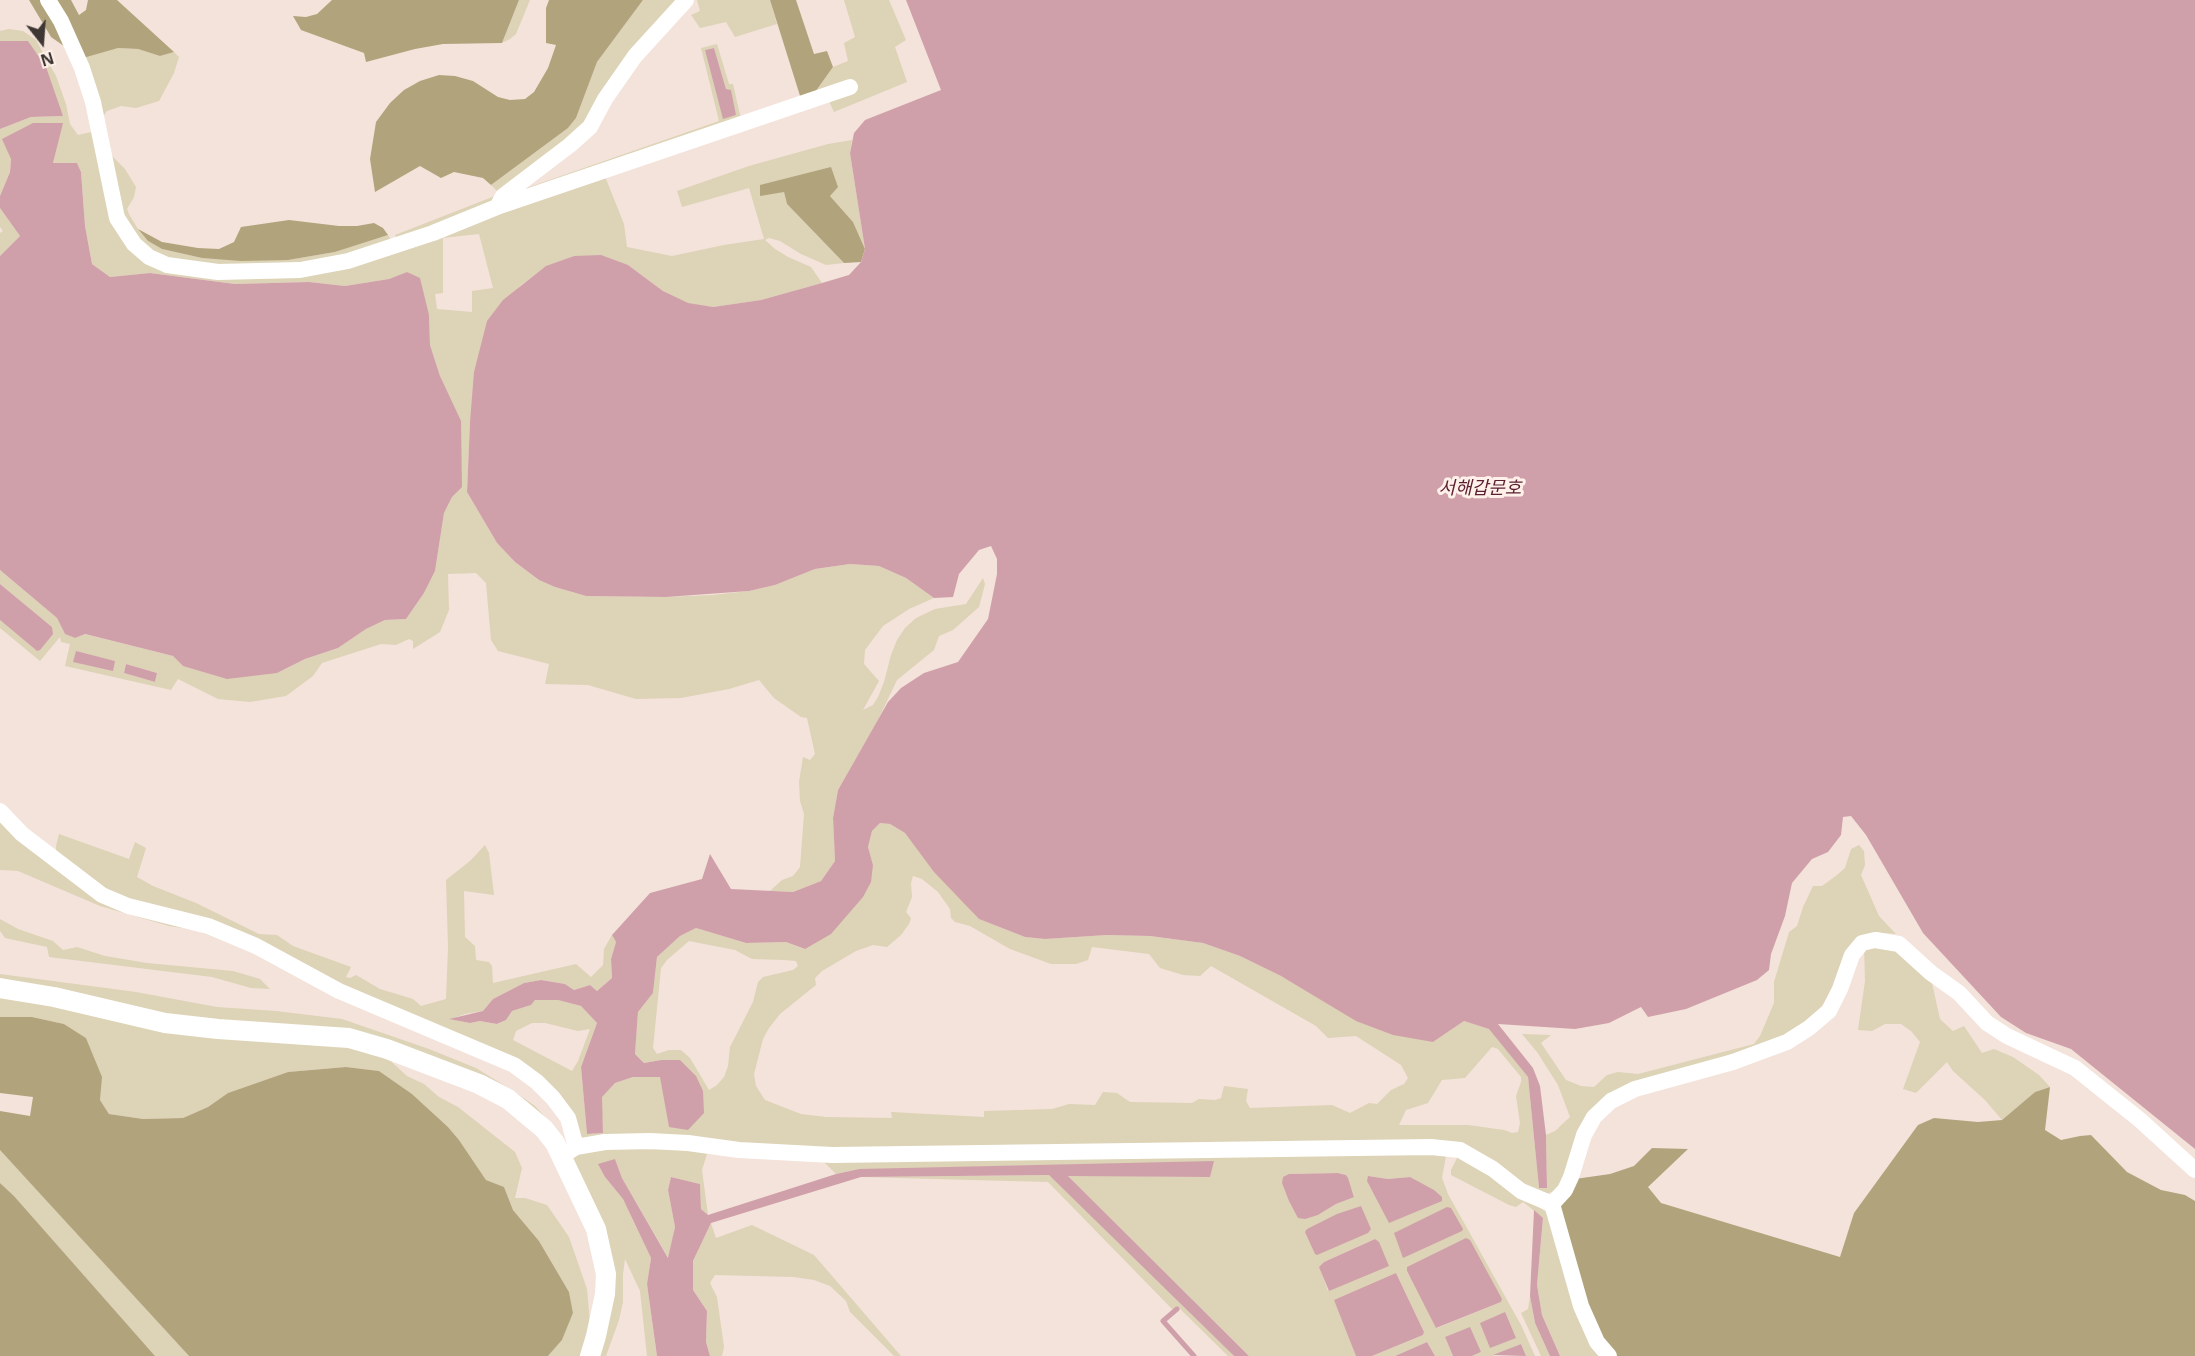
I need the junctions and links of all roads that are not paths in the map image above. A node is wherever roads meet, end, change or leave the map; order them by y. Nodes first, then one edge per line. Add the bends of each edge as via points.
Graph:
1 (48, 0) edge
2 (686, 0) edge
3 (850, 87) dead end
4 (497, 207) junction
5 (0, 811) edge
6 (0, 988) edge
7 (569, 1151) junction
8 (2195, 1170) edge
9 (1552, 1204) junction
10 (590, 1356) edge
11 (1609, 1356) edge

1 - 4 street via 82,68 93,102 117,218 134,244 149,257 167,265 218,272 300,270 348,261
2 - 4 street via 635,56 590,127 503,196
3 - 4 street
5 - 7 street via 22,834 102,895 128,906 208,926 256,946 339,991 513,1065 537,1082 568,1118
6 - 7 street via 165,1023 349,1038 479,1084 508,1099
7 - 9 street via 605,1142 650,1141 832,1155 1431,1147 1460,1150 1493,1168 1521,1191
7 - 10 street via 596,1229 606,1274 602,1313
8 - 9 street via 2075,1068 2007,1036 1987,1023 1959,993 1899,944 1875,940 1862,943 1852,955 1829,1011 1787,1042 1733,1062 1635,1089 1611,1101 1594,1117 1565,1190
9 - 11 street via 1581,1306 1597,1342

